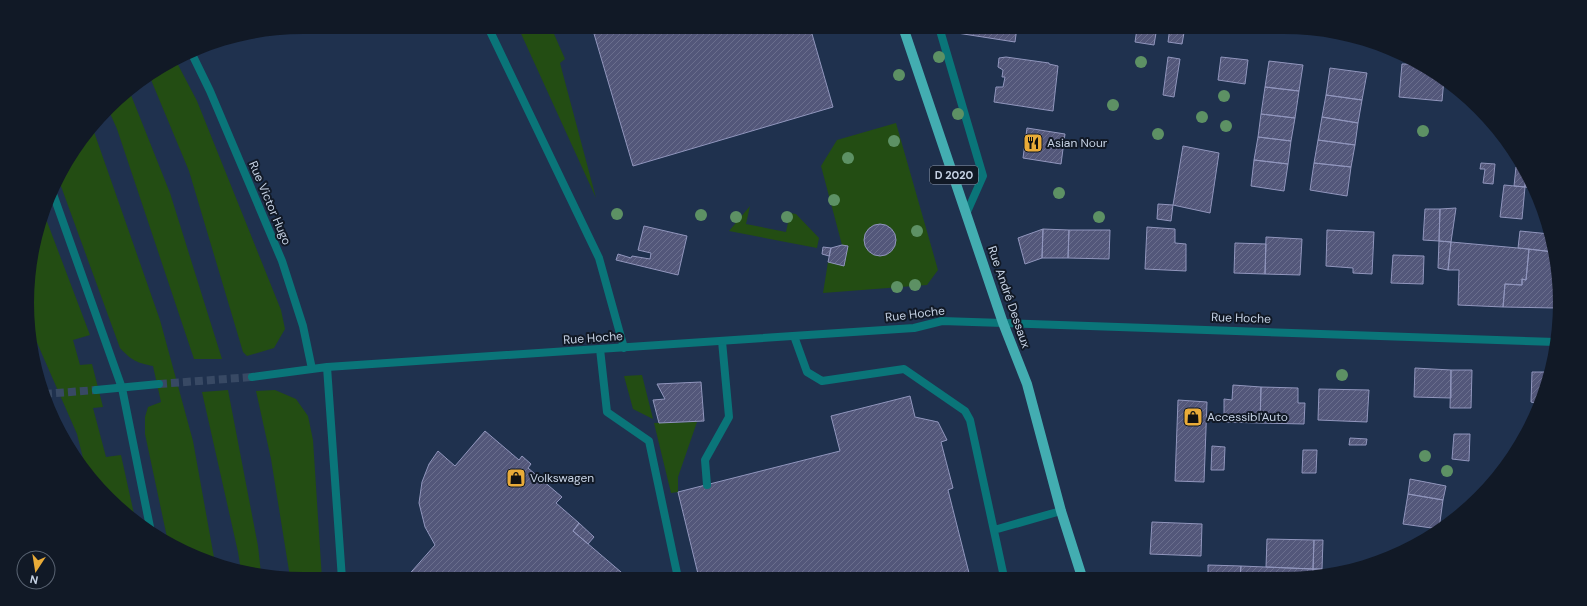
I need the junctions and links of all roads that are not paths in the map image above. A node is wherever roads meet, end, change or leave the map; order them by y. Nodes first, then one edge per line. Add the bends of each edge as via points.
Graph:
1 (491, 34) edge
2 (905, 34) edge
3 (941, 34) edge
4 (194, 57) edge
5 (55, 199) edge
6 (967, 212) junction
7 (1003, 323) junction
8 (794, 336) junction
9 (722, 341) junction
10 (1550, 342) edge
11 (624, 348) junction
12 (600, 349) junction
13 (327, 367) junction
14 (312, 368) junction
15 (252, 377) tunnel mouth
16 (160, 384) tunnel mouth
17 (122, 388) junction
18 (96, 390) tunnel mouth
19 (707, 485) dead end
20 (1061, 511) junction
21 (149, 524) edge
22 (994, 530) junction
23 (342, 572) edge
24 (677, 572) edge
25 (1003, 572) edge
26 (1080, 572) edge

1 - 11 street via 599,258
2 - 6 main road, Rue André Dessaux / D 2020
3 - 6 street via 984,176
4 - 14 street, Rue Victor Hugo via 282,261 303,326
5 - 17 street
6 - 7 main road, Rue André Dessaux / D 2020
7 - 8 street, Rue Hoche via 942,321 914,328
7 - 10 street, Rue Hoche
7 - 20 main road, Rue André Dessaux / D 2020 via 1027,384
8 - 9 street, Rue Hoche
8 - 22 street via 807,372 822,381 904,369 965,411 970,420
9 - 11 street, Rue Hoche
9 - 19 street via 729,417 704,460
11 - 12 street, Rue Hoche
12 - 13 street, Rue Hoche
12 - 24 street via 607,412 649,441
13 - 14 street, Rue Hoche
13 - 23 street
14 - 15 street, Rue Hoche
16 - 17 street
17 - 18 street
17 - 21 street
20 - 22 street
20 - 26 main road, Rue André Dessaux / D 2020
22 - 25 street

